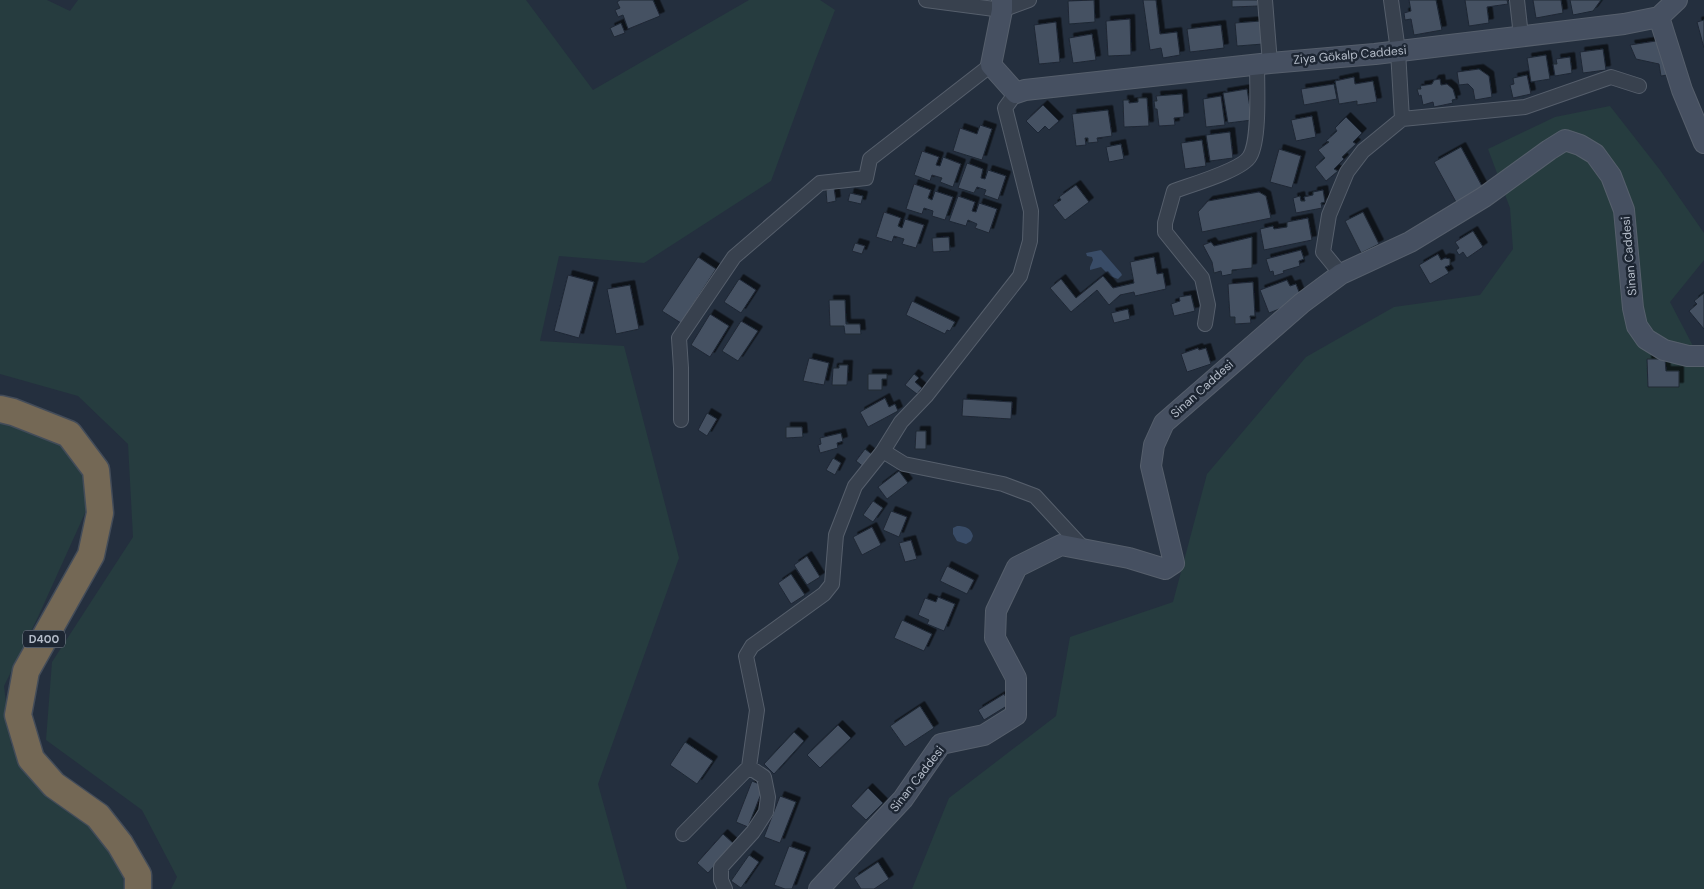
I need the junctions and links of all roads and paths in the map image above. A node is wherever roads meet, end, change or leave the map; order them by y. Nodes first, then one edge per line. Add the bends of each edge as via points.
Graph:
1 (926, 0) edge
2 (1029, 0) edge
3 (1265, 0) edge
4 (1391, 0) edge
5 (1517, 0) edge
6 (1677, 0) edge
7 (1002, 5) edge
8 (1659, 17) junction
9 (1521, 36) junction
10 (1398, 51) junction
11 (1264, 63) junction
12 (991, 65) junction
13 (1639, 86) dead end
14 (1016, 93) junction
15 (1402, 119) junction
16 (1704, 143) edge
17 (1341, 274) junction
18 (1205, 324) dead end
19 (1704, 356) edge
20 (0, 409) edge
21 (681, 420) dead end
22 (883, 451) junction
23 (1084, 549) junction
24 (749, 766) junction
25 (683, 834) dead end
26 (138, 889) edge
27 (725, 889) edge
28 (819, 889) edge

1 - 7 street
2 - 7 street
3 - 11 street
4 - 10 street
5 - 9 street
6 - 8 street
7 - 12 street
8 - 9 street, Ziya Gökalp Caddesi
8 - 16 street via 1682,90
9 - 10 street, Ziya Gökalp Caddesi
10 - 11 street, Ziya Gökalp Caddesi
10 - 15 street
11 - 14 street, Ziya Gökalp Caddesi
11 - 18 street via 1256,139 1250,157 1229,172 1174,191 1165,223 1165,232 1202,278 1208,305
12 - 14 street
12 - 21 street via 870,159 866,178 820,183 734,257 679,338
13 - 15 street via 1611,77 1525,107
14 - 22 street via 1005,108 1032,211 1030,241 1020,276 926,396 901,422
15 - 17 street via 1363,151 1347,172 1329,215 1323,252
17 - 19 street, Sinan Caddesi via 1410,242 1484,197 1565,140 1595,154 1611,176 1624,210 1637,326 1646,339 1664,350
17 - 23 street, Sinan Caddesi via 1302,303 1164,423 1154,445 1151,466 1174,563 1165,569
20 - 26 highway, D400 via 69,434 96,470 100,514 91,554 26,671 18,715 31,759 54,785 98,816 138,875
22 - 23 street via 904,464 1003,484 1035,496
22 - 24 street via 855,486 836,535 832,584 824,594 752,646 746,656 757,710
23 - 28 street, Sinan Caddesi via 1061,545 1017,567 996,611 995,638 1016,678 1016,714 984,735 941,744 903,799
24 - 25 street
24 - 27 street via 764,777 768,797 766,812 722,867 721,880

